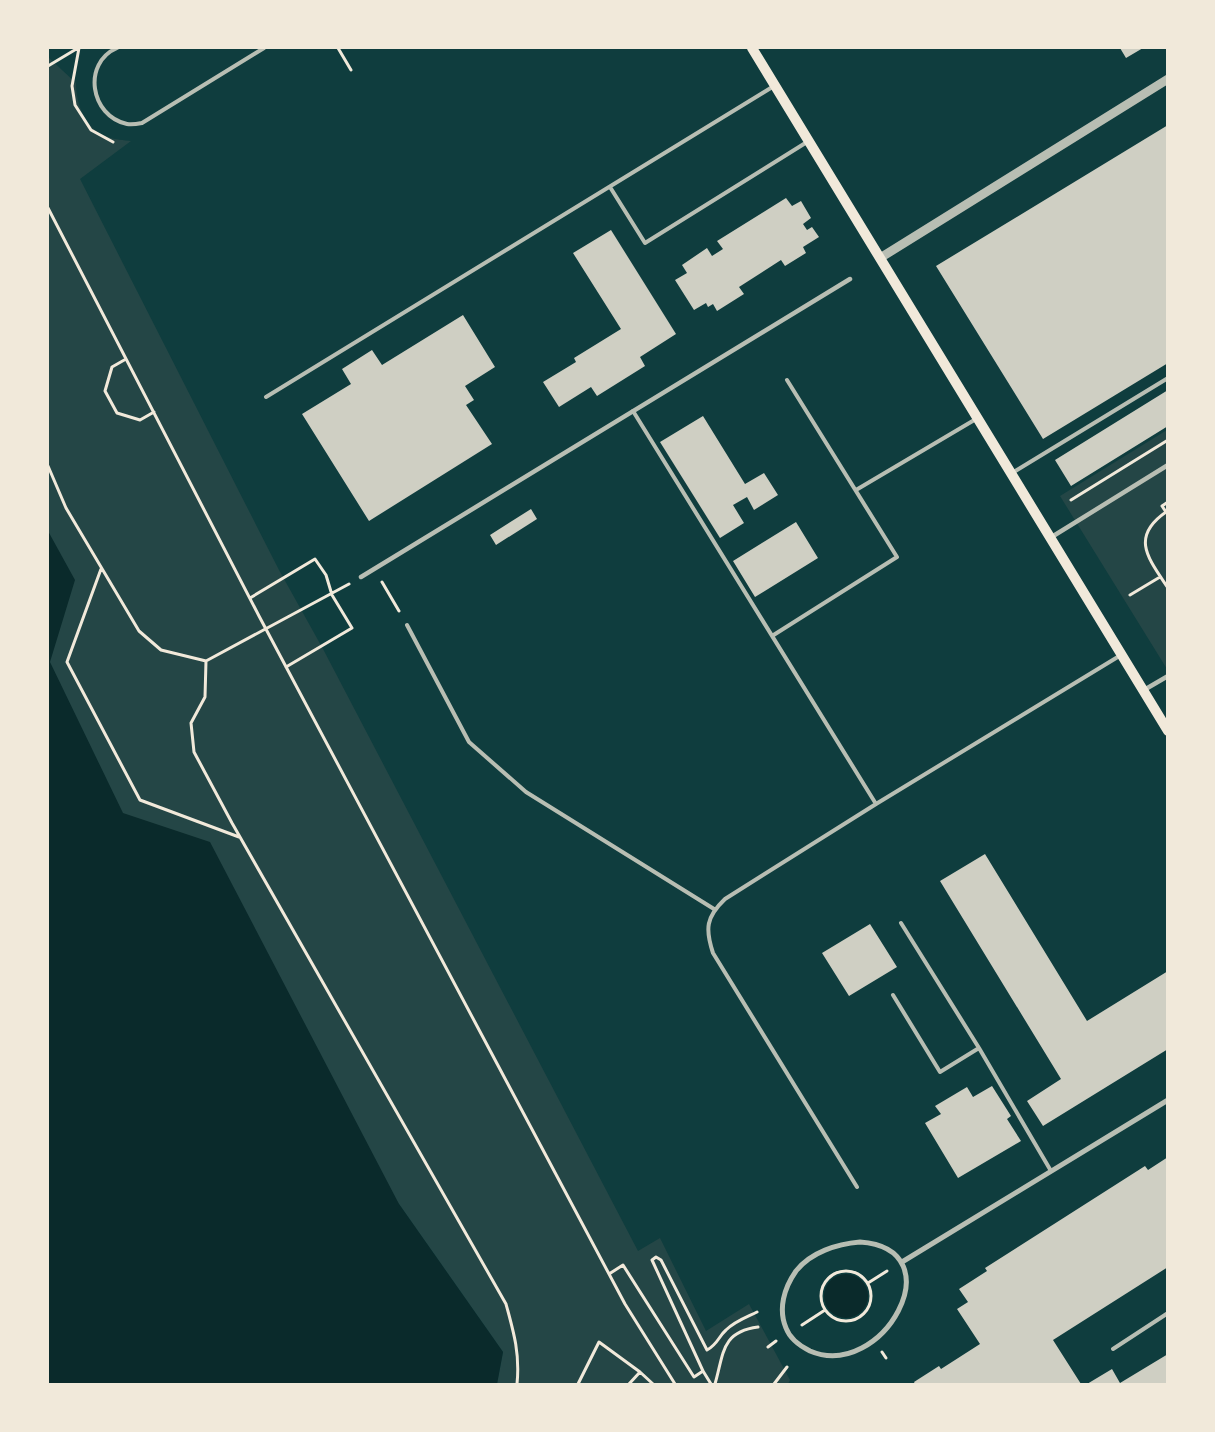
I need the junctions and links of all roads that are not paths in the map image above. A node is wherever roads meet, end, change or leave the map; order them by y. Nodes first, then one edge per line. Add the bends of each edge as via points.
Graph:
1 (117, 48) edge
2 (264, 48) edge
3 (752, 48) edge
4 (1168, 79) edge
5 (775, 85) junction
6 (809, 141) junction
7 (610, 187) junction
8 (880, 258) junction
9 (850, 279) dead end
10 (1168, 378) edge
11 (787, 380) dead end
12 (266, 397) dead end
13 (633, 411) junction
14 (976, 418) junction
15 (1168, 465) edge
16 (1010, 474) junction
17 (856, 490) junction
18 (1049, 538) junction
19 (361, 577) road end
20 (407, 625) road end
21 (772, 636) junction
22 (1121, 655) junction
23 (1168, 676) edge
24 (1142, 691) junction
25 (1168, 732) edge
26 (876, 804) junction
27 (714, 909) junction
28 (901, 922) dead end
29 (893, 996) dead end
30 (979, 1048) junction
31 (1168, 1100) edge
32 (1051, 1171) junction
33 (858, 1187) dead end
34 (902, 1262) junction
35 (1168, 1313) edge
36 (1113, 1349) dead end

1 - 2 lane via 109,51 96,68 94,90 106,113 129,125 142,123
3 - 5 main road
4 - 8 street
5 - 6 main road
5 - 7 lane
6 - 7 lane via 645,243
6 - 8 main road
7 - 12 lane
8 - 14 main road
9 - 13 street
10 - 16 lane
11 - 17 lane
13 - 19 street
13 - 21 lane
14 - 16 main road
14 - 17 lane
15 - 18 street
16 - 18 main road
17 - 21 lane via 897,557
18 - 22 main road
20 - 27 lane via 470,742 526,792
21 - 26 lane
22 - 24 main road
22 - 26 lane
23 - 24 street
24 - 25 main road
26 - 27 lane
27 - 33 lane via 708,921 708,938 713,953
28 - 30 lane
29 - 30 lane via 940,1072
30 - 32 lane
31 - 32 street
32 - 34 street
34 - 34 street via 884,1247 873,1243 838,1245 817,1254 799,1268 787,1288 782,1312 788,1334 806,1349 827,1355 851,1352 873,1341 902,1307 907,1284
35 - 36 lane

